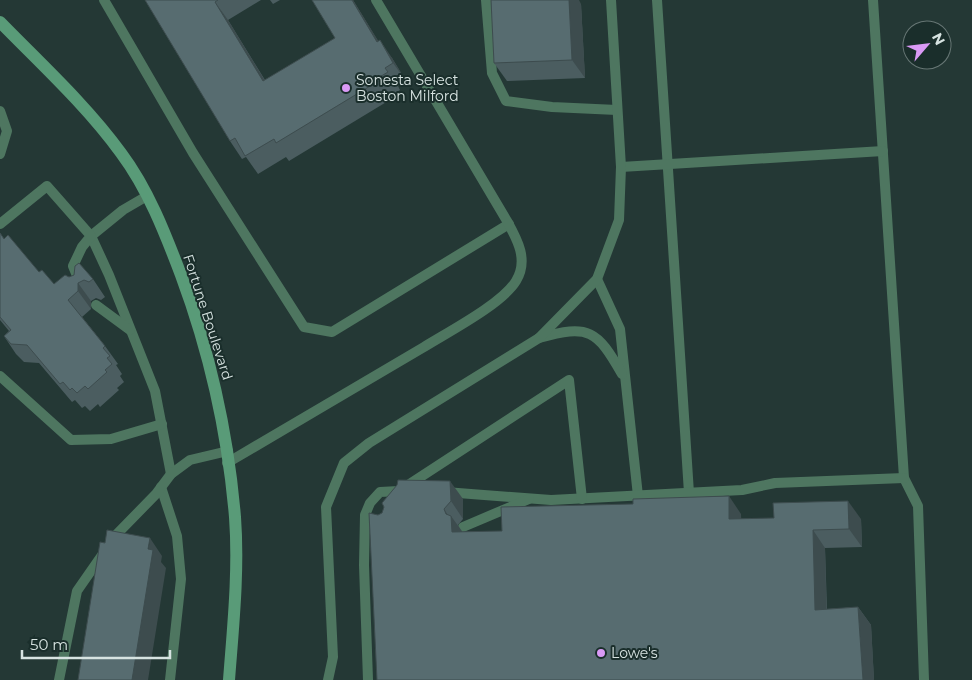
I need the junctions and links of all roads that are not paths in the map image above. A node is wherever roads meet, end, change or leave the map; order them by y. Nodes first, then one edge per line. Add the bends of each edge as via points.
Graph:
1 (104, 0) edge
2 (376, 0) edge
3 (486, 0) edge
4 (611, 0) edge
5 (657, 0) edge
6 (873, 0) edge
7 (0, 22) edge
8 (617, 110) junction
9 (0, 111) edge
10 (883, 151) junction
11 (0, 154) edge
12 (668, 164) junction
13 (620, 167) junction
14 (147, 196) junction
15 (0, 224) edge
16 (509, 224) junction
17 (91, 236) junction
18 (597, 279) junction
19 (82, 288) edge
20 (96, 305) dead end
21 (131, 330) junction
22 (539, 338) junction
23 (0, 376) edge
24 (625, 379) junction
25 (162, 424) junction
26 (227, 457) junction
27 (171, 474) junction
28 (904, 478) junction
29 (161, 487) junction
30 (400, 491) junction
31 (419, 491) edge
32 (439, 492) edge
33 (689, 493) junction
34 (638, 496) junction
35 (531, 499) junction
36 (582, 499) junction
37 (370, 503) junction
38 (380, 515) edge
39 (463, 527) dead end
40 (59, 680) edge
41 (170, 680) edge
42 (229, 680) edge
43 (328, 680) edge
44 (368, 680) edge
45 (924, 680) edge

1 - 16 lane via 192,153 304,327 332,332
2 - 16 lane
3 - 8 lane via 492,73 506,101
4 - 8 lane
5 - 12 lane
6 - 10 lane
7 - 14 main road, Fortune Boulevard via 111,140
8 - 13 lane
9 - 11 lane via 7,131
10 - 12 lane
10 - 28 lane
12 - 13 lane
12 - 33 lane
13 - 18 lane via 619,220
14 - 17 lane via 123,210
14 - 26 main road, Fortune Boulevard via 200,331 217,394
15 - 17 lane via 47,186
16 - 26 lane via 522,254 522,264 517,280 508,291 463,323
17 - 19 lane via 73,266
17 - 21 lane
18 - 22 lane
18 - 24 lane via 620,330
20 - 21 lane
21 - 25 lane via 155,392
22 - 24 lane via 568,330 592,334 606,345
22 - 43 lane via 368,442 344,463 326,507 333,657
23 - 25 lane via 71,440 111,439
24 - 34 lane
25 - 27 lane
26 - 27 lane via 190,460
26 - 42 main road, Fortune Boulevard via 235,518 235,598
27 - 29 lane
28 - 33 lane via 775,483 742,490
28 - 45 lane via 918,506
29 - 40 lane via 116,535 77,591
29 - 41 lane via 177,536 181,578
30 - 31 lane
30 - 36 lane via 569,380
30 - 37 lane via 380,492
32 - 35 lane
33 - 34 lane
34 - 36 lane
35 - 36 lane
35 - 39 lane
37 - 38 lane
37 - 44 lane via 365,514 364,565

